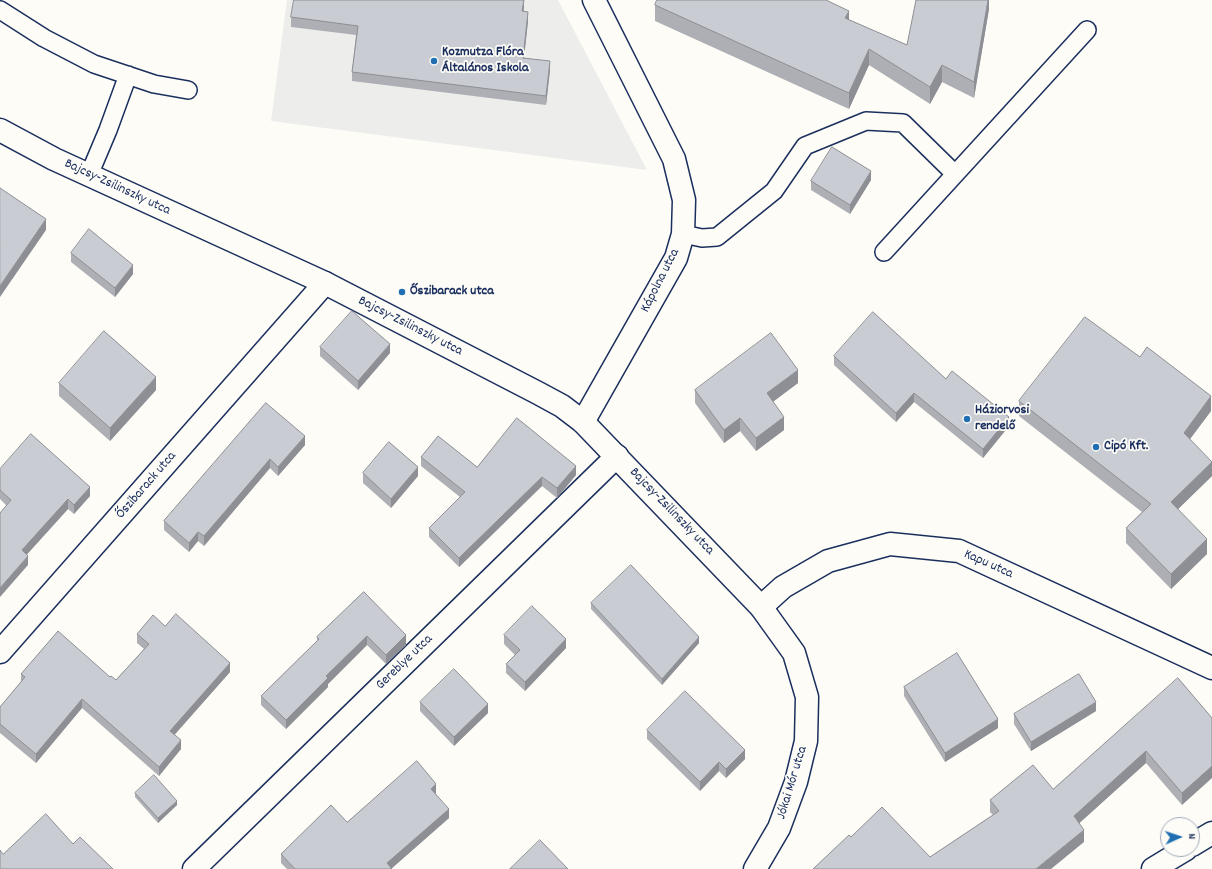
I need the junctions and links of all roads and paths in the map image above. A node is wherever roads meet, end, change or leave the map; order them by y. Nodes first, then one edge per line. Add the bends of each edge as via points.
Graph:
1 (594, 0) edge
2 (0, 10) edge
3 (1086, 30) dead end
4 (128, 75) junction
5 (188, 90) dead end
6 (0, 130) edge
7 (955, 174) junction
8 (89, 175) junction
9 (683, 234) junction
10 (884, 252) dead end
11 (325, 283) junction
12 (583, 422) junction
13 (616, 456) junction
14 (761, 607) junction
15 (0, 652) edge
16 (1212, 668) edge
17 (1212, 833) edge
18 (1200, 840) edge
19 (1173, 857) edge
20 (194, 869) edge
21 (755, 869) edge
22 (1153, 869) edge

1 - 9 street, Kápolna utca via 674,159 684,200
2 - 4 lane via 44,38 94,64
3 - 7 lane
4 - 5 lane via 154,84
4 - 8 lane
6 - 8 street, Bajcsy-Zsilinszky utca
7 - 9 lane via 903,123 866,121 805,146 774,191 717,237 702,238
7 - 10 lane
8 - 11 street, Bajcsy-Zsilinszky utca
9 - 12 street, Kápolna utca via 676,258
11 - 12 street, Bajcsy-Zsilinszky utca via 538,393 562,406
11 - 15 street, Őszibarack utca
12 - 13 street, Bajcsy-Zsilinszky utca
13 - 14 street, Bajcsy-Zsilinszky utca
13 - 20 street, Gereblye utca
14 - 16 street, Kapu utca via 783,588 828,561 890,544 959,551
14 - 21 street, Jókai Mór utca via 794,653 806,697 806,741 796,782 779,828
17 - 18 street
19 - 22 street

